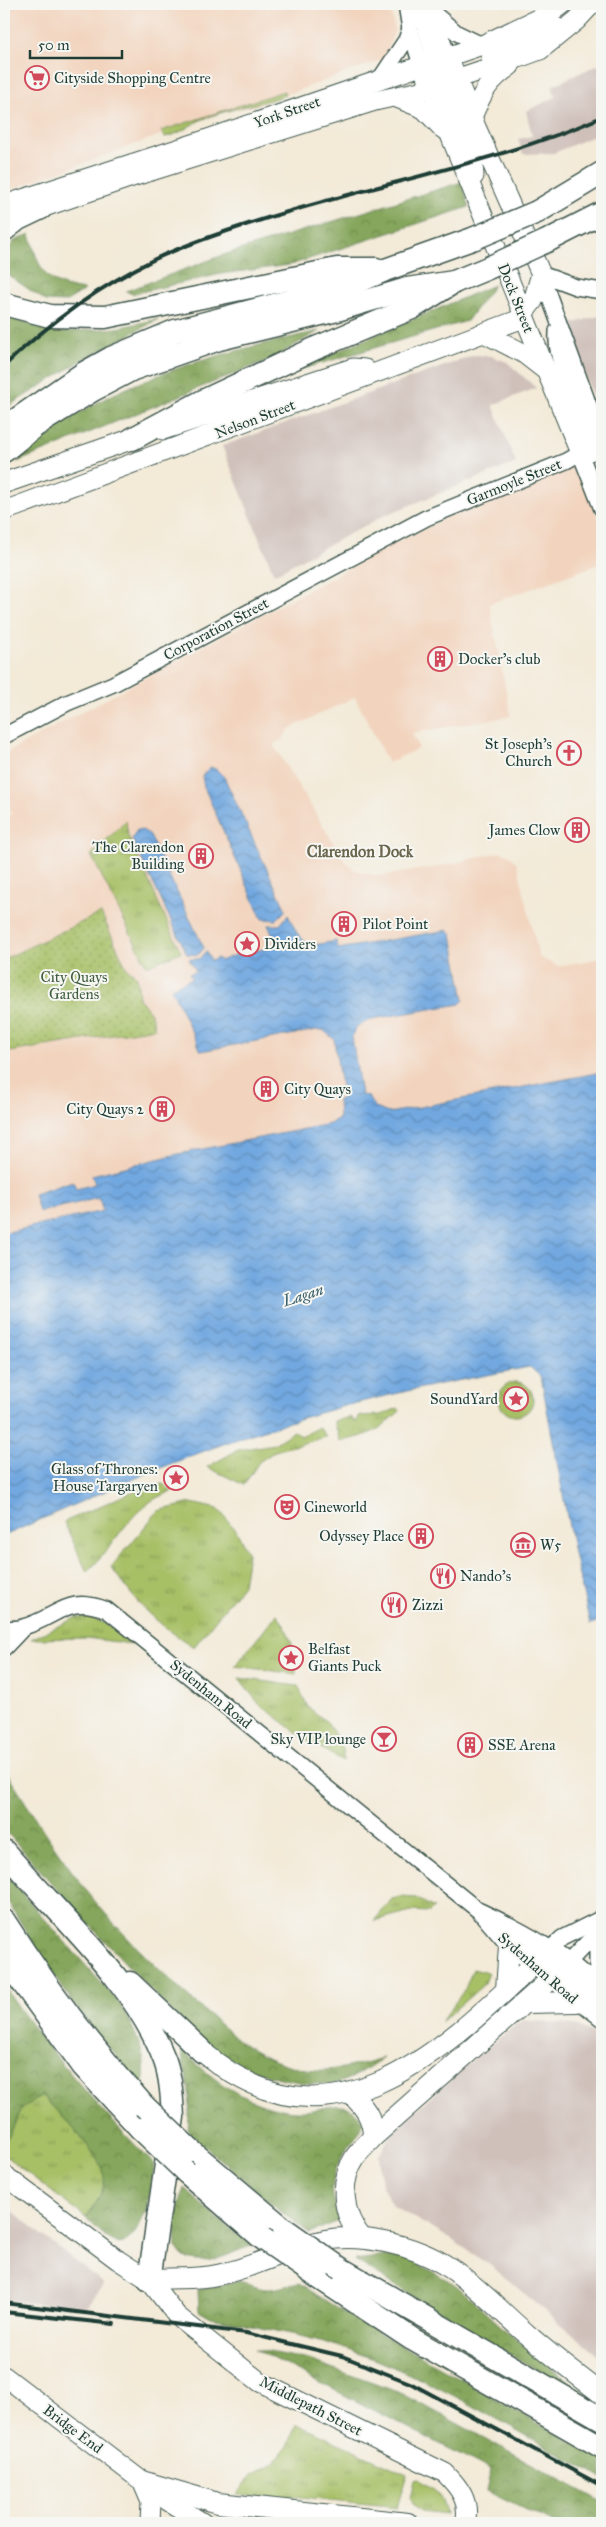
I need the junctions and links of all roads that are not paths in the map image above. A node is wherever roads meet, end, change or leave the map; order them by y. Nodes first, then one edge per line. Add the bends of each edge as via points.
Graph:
1 (406, 4) edge
2 (563, 4) edge
3 (592, 4) edge
4 (426, 6) edge
5 (578, 20) junction
6 (410, 30) junction
7 (482, 45) junction
8 (521, 58) junction
9 (440, 73) junction
10 (380, 79) junction
11 (397, 98) junction
12 (472, 117) junction
13 (449, 136) junction
14 (602, 173) edge
15 (475, 197) junction
16 (4, 205) edge
17 (41, 208) joint
18 (602, 213) edge
19 (4, 230) edge
20 (385, 270) junction
21 (541, 274) junction
22 (454, 282) junction
23 (602, 291) edge
24 (4, 304) edge
25 (523, 314) junction
26 (484, 333) junction
27 (384, 369) junction
28 (546, 370) junction
29 (30, 419) junction
30 (4, 428) edge
31 (132, 439) junction
32 (592, 441) edge
33 (4, 450) edge
34 (4, 483) edge
35 (602, 509) edge
36 (4, 511) edge
37 (426, 518) joint
38 (4, 736) edge
39 (23, 1628) junction
40 (4, 1629) edge
41 (4, 1648) edge
42 (4, 1851) edge
43 (479, 1911) junction
44 (602, 1918) edge
45 (4, 1921) edge
46 (600, 1931) edge
47 (509, 1946) junction
48 (4, 1957) edge
49 (99, 1957) junction
50 (541, 1957) junction
51 (559, 1972) junction
52 (600, 1989) edge
53 (506, 1990) junction
54 (577, 2002) junction
55 (526, 2003) junction
56 (602, 2008) edge
57 (602, 2019) edge
58 (203, 2052) joint
59 (351, 2094) junction
60 (374, 2137) junction
61 (4, 2175) edge
62 (361, 2237) junction
63 (149, 2280) junction
64 (4, 2376) edge
65 (602, 2394) edge
66 (602, 2419) edge
67 (602, 2447) edge
68 (142, 2481) junction
69 (150, 2523) edge
70 (203, 2523) edge
71 (408, 2523) edge
72 (466, 2523) edge

1 - 6 street
2 - 7 main road, York Street
3 - 5 main road, York Street
4 - 7 street via 457,33
4 - 9 street
5 - 8 main road, York Street via 540,50
5 - 9 main road
6 - 9 street
6 - 10 street
7 - 9 main road, York Street
8 - 9 main road, York Street
8 - 12 main road via 489,82
9 - 10 main road, York Street
9 - 11 main road, York Street
9 - 12 main road, Dock Street
9 - 13 main road, Dock Street
9 - 15 main road via 473,160
10 - 16 main road, York Street
11 - 13 main road via 424,109
11 - 17 main road, York Street via 376,101
12 - 21 main road, Dock Street
13 - 15 main road, Dock Street
14 - 20 highway, bridge via 537,212
15 - 25 main road, Dock Street
17 - 19 highway
18 - 22 highway, bridge
20 - 24 highway via 337,269 105,317 50,316
20 - 29 highway via 347,286 175,331 111,358
21 - 23 street via 576,287
21 - 25 main road via 538,289
21 - 32 street, Dock Street via 559,322
22 - 29 highway via 407,289 219,339 133,369
22 - 31 highway via 412,308 316,348 203,401
25 - 26 main road, Nelson Street via 507,325
25 - 28 main road, Dock Street
26 - 27 main road, Nelson Street
26 - 28 main road via 523,353
27 - 31 main road via 353,368
27 - 36 main road, Nelson Street
28 - 32 main road, Dock Street
29 - 30 highway
29 - 33 highway
31 - 34 highway
32 - 35 street, Dock Street
32 - 37 street, Garmoyle Street via 566,461
37 - 38 street, Corporation Street via 114,684 78,698
39 - 40 street, Sydenham Road
39 - 41 street, Sydenham Road
39 - 43 street, Sydenham Road via 74,1604 85,1603 107,1610
42 - 49 highway
43 - 47 street, Sydenham Road
43 - 50 street, Sydenham Road via 503,1922 512,1934
44 - 50 street via 574,1930
45 - 66 highway, bridge via 41,1979 85,2038 144,2106 190,2150 284,2229 341,2269
46 - 51 street
46 - 52 street
47 - 50 street, Sydenham Road
47 - 53 highway
48 - 67 highway, bridge via 83,2066 141,2129 262,2238 412,2339
49 - 58 highway
49 - 63 highway via 150,2029 165,2062 172,2096 174,2117
50 - 51 street, Sydenham Road
50 - 51 street, Sydenham Road
50 - 53 highway
51 - 52 street, Sydenham Road
51 - 54 street, Sydenham Road
51 - 55 highway
51 - 56 street
53 - 59 highway via 426,2057 375,2086
54 - 55 highway
54 - 57 street, Sydenham Road
55 - 60 highway
58 - 59 highway via 231,2074 272,2093 291,2097
59 - 60 highway via 367,2110
60 - 62 highway via 355,2158 344,2184 348,2217
61 - 63 main road, Middlepath Street
62 - 63 highway via 326,2240 280,2252 217,2276
62 - 65 highway via 406,2246 456,2270 528,2335
63 - 72 main road, Middlepath Street via 177,2316 260,2382 445,2473 462,2491
64 - 68 main road, Bridge End
68 - 69 main road via 151,2502
68 - 70 main road, Bridge End
68 - 71 highway, Bridge End via 225,2504

